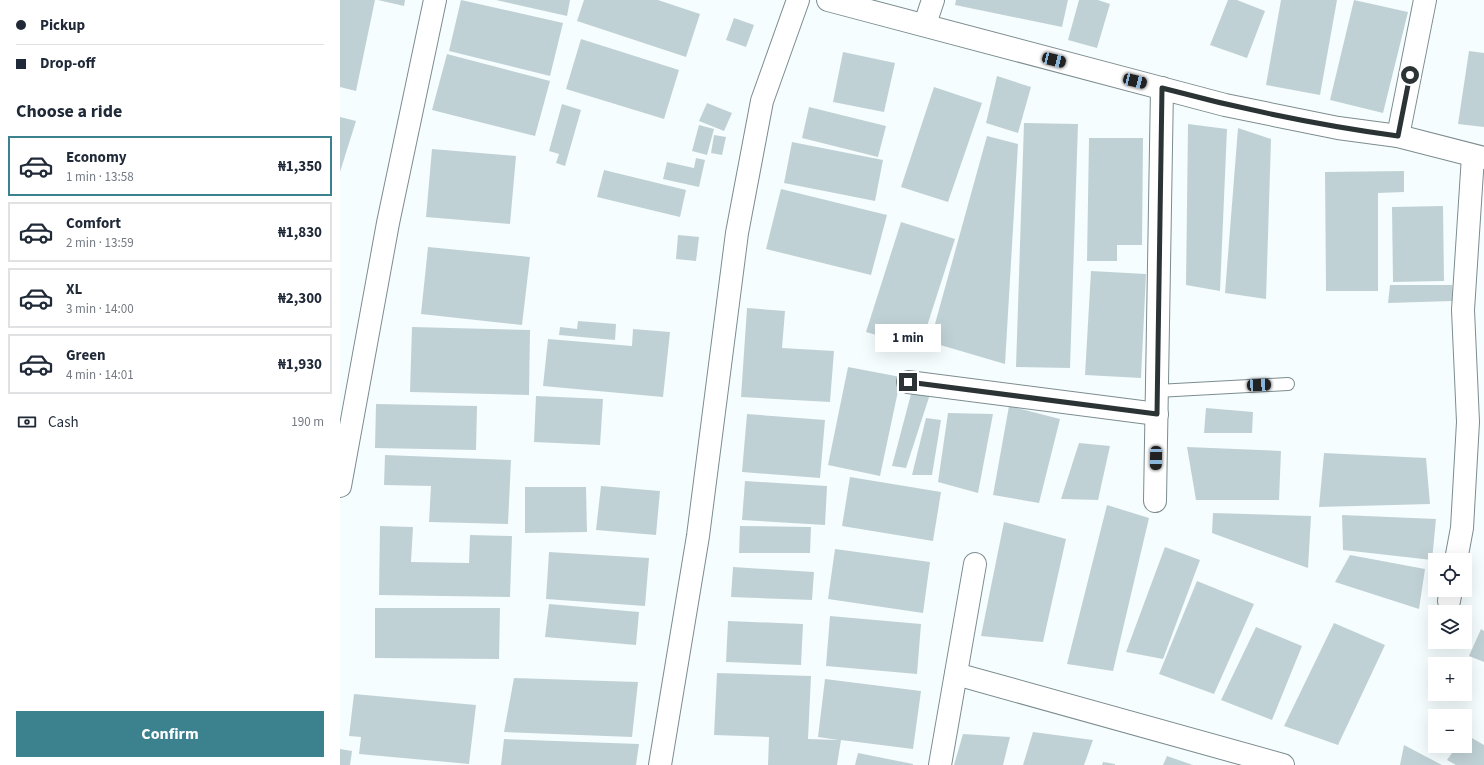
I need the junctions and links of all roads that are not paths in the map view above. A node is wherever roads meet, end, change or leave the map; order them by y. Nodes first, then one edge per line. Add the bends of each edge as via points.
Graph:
1 (435, 0) edge
2 (798, 0) edge
3 (828, 0) edge
4 (933, 0) edge
5 (1425, 0) edge
6 (925, 24) junction
7 (1162, 88) junction
8 (1398, 136) junction
9 (1478, 157) edge
10 (908, 382) dead end
11 (1288, 384) dead end
12 (1157, 391) junction
13 (1157, 414) junction
14 (340, 486) edge
15 (1155, 501) dead end
16 (1457, 553) edge
17 (976, 564) dead end
18 (956, 674) junction
19 (660, 765) edge
20 (940, 765) edge
21 (1283, 765) edge

1 - 14 street via 388,223
2 - 19 street via 762,101 737,233 698,536
3 - 6 street
4 - 6 street
5 - 8 street
6 - 7 street
7 - 8 street via 1225,105 1338,128
7 - 12 street
8 - 9 street
9 - 16 street via 1463,310 1468,422 1462,528
10 - 13 street
11 - 12 lane
12 - 13 street
13 - 15 street
17 - 18 street
18 - 20 street
18 - 21 street

